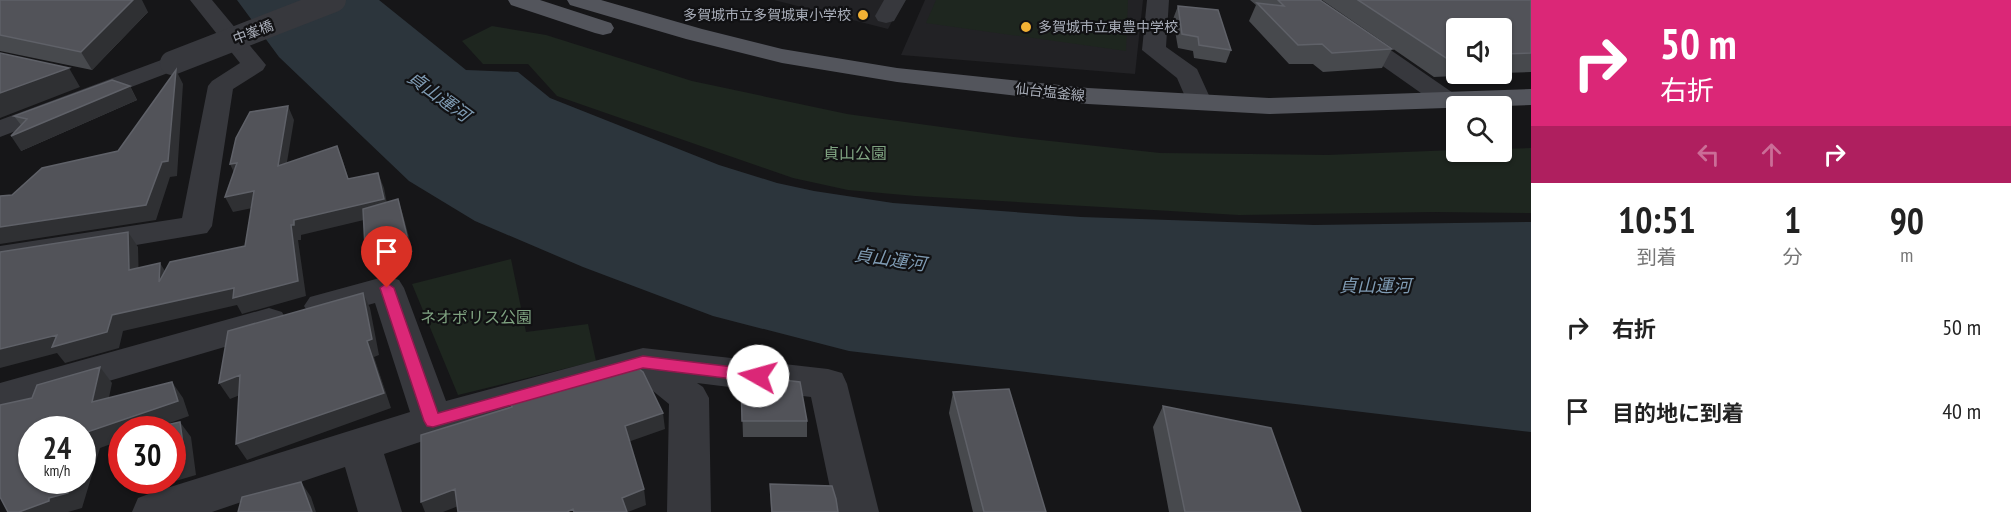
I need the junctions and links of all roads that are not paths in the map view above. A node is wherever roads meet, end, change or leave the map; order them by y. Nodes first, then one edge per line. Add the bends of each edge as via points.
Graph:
1 (201, 0) edge
2 (334, 0) edge
3 (519, 0) edge
4 (578, 0) edge
5 (1158, 0) edge
6 (1304, 0) edge
7 (79, 76) dead end
8 (114, 85) junction
9 (1531, 97) edge
10 (1512, 100) edge
11 (1199, 102) junction
12 (1446, 106) edge
13 (1446, 110) edge
14 (1446, 110) edge
15 (1512, 118) edge
16 (1531, 118) edge
17 (0, 129) edge
18 (0, 257) edge
19 (643, 362) junction
20 (0, 398) edge
21 (433, 421) junction
22 (360, 444) junction
23 (154, 512) edge
24 (380, 512) edge
25 (689, 512) edge
26 (857, 512) edge

1 - 18 street via 254,65 221,86 196,226
2 - 8 street, 中峯橋, bridge
3 - 13 main road, 仙台塩釜線 via 697,56 980,107 1098,118 1250,123
4 - 11 main road, 仙台塩釜線 via 782,56 897,75 1088,96
5 - 11 street via 1154,50 1188,74
6 - 12 street
7 - 8 street
8 - 17 street, 中峯橋
9 - 10 main road, 仙台塩釜線
11 - 14 main road, 仙台塩釜線
15 - 16 main road
19 - 21 street
19 - 25 street via 688,398
19 - 26 street via 828,384
20 - 21 street via 387,288
21 - 22 street
22 - 23 street
22 - 24 street

